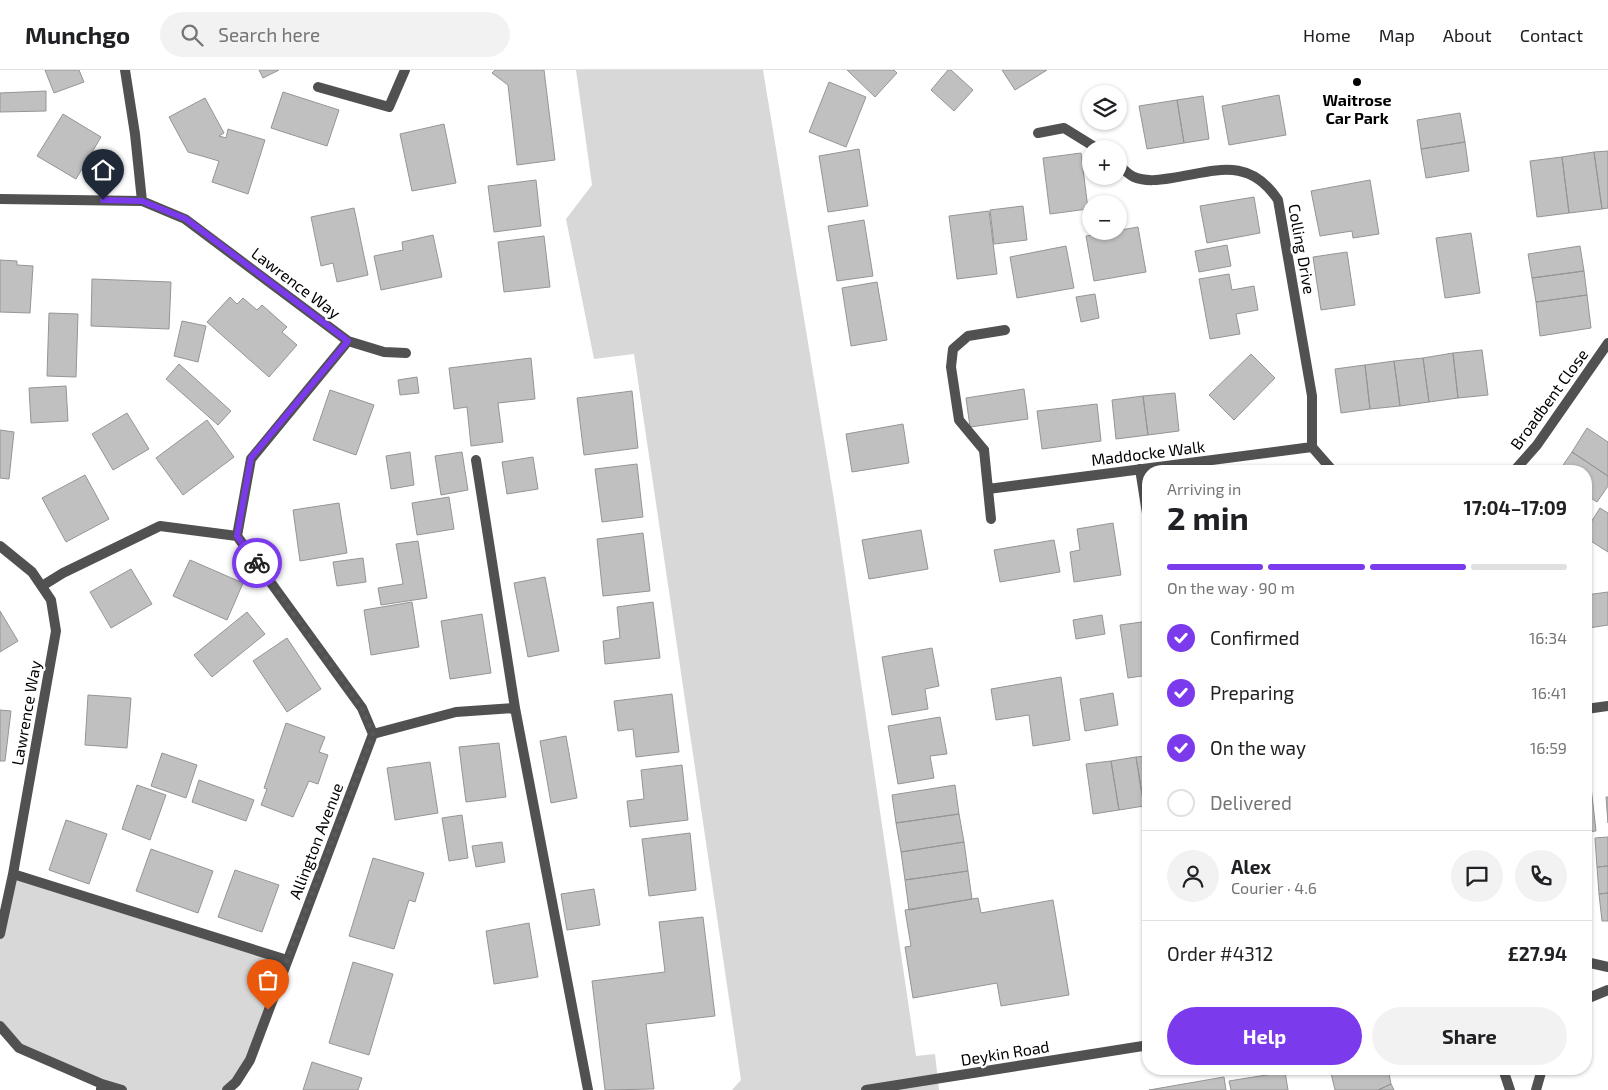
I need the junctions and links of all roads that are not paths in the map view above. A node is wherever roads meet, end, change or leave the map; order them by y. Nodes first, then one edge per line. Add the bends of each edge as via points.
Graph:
1 (125, 70) edge
2 (405, 70) edge
3 (318, 87) dead end
4 (1038, 133) dead end
5 (1083, 140) edge
6 (1127, 172) edge
7 (0, 199) edge
8 (142, 201) junction
9 (1005, 330) dead end
10 (348, 341) junction
11 (1608, 343) edge
12 (406, 352) dead end
13 (1312, 447) junction
14 (476, 460) dead end
15 (1171, 465) edge
16 (1328, 465) edge
17 (1520, 465) edge
18 (1140, 469) joint
19 (1142, 482) edge
20 (988, 489) junction
21 (991, 519) dead end
22 (237, 536) junction
23 (0, 546) edge
24 (42, 586) junction
25 (1608, 706) edge
26 (515, 708) junction
27 (1592, 708) edge
28 (373, 734) junction
29 (13, 874) junction
30 (0, 934) edge
31 (287, 960) junction
32 (1592, 963) edge
33 (1608, 967) edge
34 (1608, 990) edge
35 (1592, 997) edge
36 (0, 1026) edge
37 (1142, 1046) edge
38 (1505, 1075) edge
39 (1540, 1075) edge
40 (101, 1087) edge
41 (122, 1090) edge
42 (227, 1090) edge
43 (588, 1090) edge
44 (866, 1090) edge
45 (1510, 1090) edge
46 (1536, 1090) edge

1 - 8 street
2 - 3 street via 389,107
4 - 5 street via 1064,128
6 - 13 street, Colling Drive via 1133,177 1154,181 1233,169 1256,177 1270,187 1278,200 1312,396
7 - 8 street, Lawrence Way
8 - 10 street, Lawrence Way via 186,219
9 - 20 street via 968,336 953,349 951,367 959,420 984,450
10 - 12 street, Lawrence Way via 384,352
10 - 22 street via 251,458
11 - 17 street, Broadbent Close via 1537,446
13 - 15 street, Maddocke Walk
13 - 16 street
14 - 26 street
18 - 19 street
18 - 20 street, Maddocke Walk
20 - 21 street
22 - 24 street via 160,526
22 - 28 street via 362,708
23 - 24 street, Lawrence Way via 32,572
24 - 29 street, Lawrence Way via 51,600 56,631
25 - 27 street
26 - 28 street via 456,712
26 - 43 street
28 - 31 street, Allington Avenue
29 - 30 street, Lawrence Way
29 - 31 street
31 - 42 street, Allington Avenue via 250,1060
32 - 33 street
34 - 35 street
36 - 40 street via 19,1048
37 - 44 street, Deykin Road
38 - 45 street
39 - 46 street
40 - 41 street

